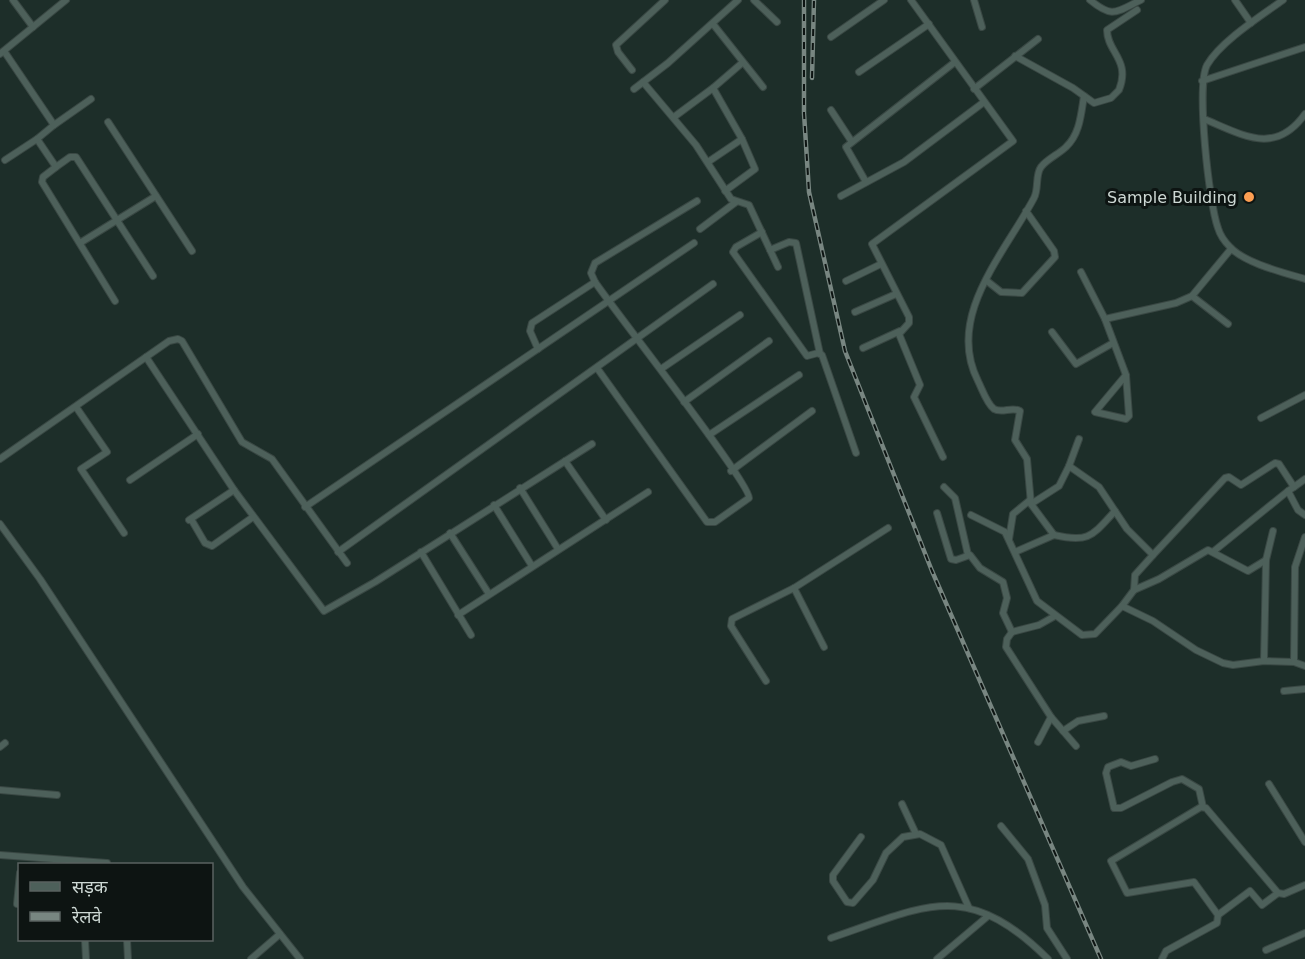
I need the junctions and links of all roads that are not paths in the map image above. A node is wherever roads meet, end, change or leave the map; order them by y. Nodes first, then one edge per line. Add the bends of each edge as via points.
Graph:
1 (14, 0) edge
2 (66, 0) edge
3 (665, 0) edge
4 (738, 0) edge
5 (754, 0) edge
6 (884, 0) edge
7 (911, 0) edge
8 (974, 0) edge
9 (1090, 0) edge
10 (1141, 0) edge
11 (1235, 0) edge
12 (1283, 0) edge
13 (1137, 10) dead end
14 (777, 22) dead end
15 (1251, 23) junction
16 (713, 24) junction
17 (929, 24) junction
18 (33, 27) junction
19 (982, 27) dead end
20 (831, 37) dead end
21 (1038, 39) dead end
22 (1305, 47) edge
23 (2, 52) edge
24 (1015, 56) junction
25 (955, 62) junction
26 (742, 63) junction
27 (632, 70) dead end
28 (859, 72) dead end
29 (1202, 81) junction
30 (643, 82) junction
31 (763, 87) dead end
32 (713, 88) junction
33 (974, 88) junction
34 (634, 89) dead end
35 (1084, 96) junction
36 (91, 99) dead end
37 (984, 102) junction
38 (831, 110) dead end
39 (1305, 114) edge
40 (674, 117) junction
41 (1204, 119) junction
42 (108, 122) dead end
43 (54, 125) junction
44 (37, 139) junction
45 (742, 139) junction
46 (852, 142) junction
47 (5, 160) dead end
48 (708, 162) junction
49 (56, 167) junction
50 (866, 182) junction
51 (725, 191) junction
52 (156, 196) junction
53 (841, 196) dead end
54 (697, 201) dead end
55 (736, 202) junction
56 (1026, 211) junction
57 (117, 221) junction
58 (700, 229) dead end
59 (762, 232) junction
60 (80, 243) junction
61 (694, 243) dead end
62 (1231, 249) junction
63 (770, 250) junction
64 (192, 251) dead end
65 (880, 264) junction
66 (778, 267) dead end
67 (1081, 272) dead end
68 (153, 276) dead end
69 (1305, 279) edge
70 (846, 281) dead end
71 (987, 281) junction
72 (595, 282) junction
73 (713, 284) dead end
74 (896, 294) junction
75 (1192, 296) junction
76 (115, 301) dead end
77 (608, 301) junction
78 (855, 312) dead end
79 (740, 315) dead end
80 (1105, 319) junction
81 (1228, 324) dead end
82 (900, 331) junction
83 (1052, 333) dead end
84 (636, 338) junction
85 (769, 341) dead end
86 (1113, 343) junction
87 (863, 348) dead end
88 (538, 349) junction
89 (820, 354) junction
90 (146, 357) junction
91 (597, 368) junction
92 (661, 369) junction
93 (799, 375) dead end
94 (1126, 375) junction
95 (1305, 395) edge
96 (684, 402) junction
97 (76, 407) junction
98 (812, 411) dead end
99 (1261, 418) dead end
100 (198, 434) junction
101 (709, 435) junction
102 (1079, 439) dead end
103 (592, 444) dead end
104 (855, 453) dead end
105 (943, 457) dead end
106 (0, 459) edge
107 (565, 461) junction
108 (1069, 466) junction
109 (731, 471) junction
110 (1305, 479) edge
111 (130, 480) dead end
112 (944, 487) dead end
113 (520, 488) junction
114 (1291, 489) junction
115 (234, 490) junction
116 (648, 492) dead end
117 (1031, 502) junction
118 (494, 505) junction
119 (305, 507) junction
120 (1115, 511) junction
121 (937, 513) dead end
122 (971, 515) dead end
123 (1305, 515) edge
124 (253, 517) junction
125 (606, 520) junction
126 (0, 524) edge
127 (888, 528) dead end
128 (1273, 531) dead end
129 (124, 533) dead end
130 (450, 533) junction
131 (1054, 535) junction
132 (1305, 537) edge
133 (1009, 539) junction
134 (558, 549) junction
135 (1214, 551) junction
136 (338, 552) junction
137 (421, 552) junction
138 (1015, 552) junction
139 (968, 555) junction
140 (1153, 555) junction
141 (1266, 560) junction
142 (347, 563) dead end
143 (532, 566) junction
144 (794, 588) junction
145 (1134, 590) junction
146 (489, 594) junction
147 (1122, 606) junction
148 (458, 615) junction
149 (1055, 616) junction
150 (1012, 632) junction
151 (471, 635) dead end
152 (824, 647) dead end
153 (1264, 661) junction
154 (1294, 662) junction
155 (1305, 666) edge
156 (766, 681) dead end
157 (1305, 689) edge
158 (1284, 691) dead end
159 (1104, 716) dead end
160 (1051, 717) junction
161 (1063, 731) junction
162 (1038, 742) dead end
163 (1076, 746) dead end
164 (1155, 759) dead end
165 (1269, 784) dead end
166 (0, 790) edge
167 (57, 795) dead end
168 (902, 804) dead end
169 (1203, 807) junction
170 (1001, 826) dead end
171 (915, 834) junction
172 (861, 837) dead end
173 (1305, 842) edge
174 (0, 855) edge
175 (21, 856) junction
176 (107, 862) dead end
177 (20, 863) edge
178 (82, 863) edge
179 (1305, 885) edge
180 (1278, 893) junction
181 (18, 894) edge
182 (17, 904) dead end
183 (969, 908) junction
184 (1218, 915) junction
185 (988, 916) junction
186 (280, 933) junction
187 (1305, 933) edge
188 (831, 938) dead end
189 (85, 941) edge
190 (128, 941) edge
191 (1266, 950) dead end
192 (86, 959) edge
193 (128, 959) edge
194 (251, 959) edge
195 (300, 959) edge
196 (937, 959) edge
197 (1048, 959) edge
198 (1067, 959) edge
199 (1162, 959) edge

1 - 18 street
2 - 18 street
3 - 27 street via 616,45
4 - 16 street
5 - 14 street
6 - 20 street
7 - 17 street
8 - 19 street
9 - 10 street via 1111,14
11 - 15 street
12 - 15 street
13 - 35 street via 1107,30 1120,59 1119,90 1097,103
15 - 29 street via 1211,59
16 - 26 street
16 - 30 street
17 - 25 street
17 - 28 street
18 - 23 street
21 - 24 street
22 - 29 street
23 - 43 street
24 - 33 street
24 - 35 street
25 - 33 street
25 - 46 street
26 - 31 street
26 - 32 street
29 - 41 street
30 - 34 street
30 - 40 street
32 - 40 street
32 - 45 street
33 - 37 street
35 - 56 street via 1075,136 1042,166 1037,192
36 - 43 street
37 - 50 street via 909,158
37 - 65 street via 1014,141 873,242
38 - 46 street
39 - 41 street via 1294,129 1268,139 1245,135
40 - 48 street
41 - 62 street via 1217,227
42 - 52 street
43 - 44 street
44 - 47 street
44 - 49 street
45 - 48 street
45 - 51 street via 755,169
46 - 50 street via 846,147 847,152
48 - 51 street
49 - 57 street via 70,156 76,157
49 - 60 street via 42,182
50 - 53 street
51 - 55 street
52 - 57 street
52 - 64 street
54 - 72 street via 597,261 591,273
55 - 58 street
55 - 59 street via 749,205
56 - 71 street
56 - 71 street via 1055,257 1022,294 1001,292
57 - 60 street
57 - 68 street
59 - 63 street
59 - 89 street via 733,252 807,356
60 - 76 street
61 - 77 street
62 - 69 street
62 - 75 street
63 - 66 street
63 - 89 street via 796,243
65 - 70 street
65 - 74 street
67 - 80 street
71 - 117 street via 968,324 969,355 991,406 1001,411 1020,411 1015,440 1027,459
72 - 77 street
72 - 88 street via 532,323 530,331
73 - 84 street
74 - 78 street
74 - 82 street via 910,320
75 - 80 street
75 - 81 street
77 - 84 street
77 - 88 street
79 - 92 street
80 - 86 street
82 - 87 street
82 - 105 street via 920,385 914,397
83 - 86 street via 1076,364
84 - 91 street
84 - 92 street
85 - 96 street
86 - 94 street
88 - 119 street
89 - 104 street
90 - 97 street
90 - 100 street
90 - 119 street via 174,338 182,341 242,442 269,455
91 - 109 street via 707,522 715,522 749,498 748,491
91 - 136 street
92 - 96 street
93 - 101 street
94 - 94 street via 1128,419 1095,412 1095,410
95 - 99 street
96 - 101 street
97 - 106 street
97 - 129 street via 107,452 81,469
98 - 109 street
100 - 111 street
100 - 115 street
101 - 109 street
102 - 108 street
103 - 107 street
107 - 113 street
107 - 125 street
108 - 117 street via 1059,486
108 - 120 street via 1099,487
110 - 114 street
112 - 139 street via 955,498
113 - 118 street
113 - 134 street
114 - 123 street via 1298,510
114 - 135 street
114 - 140 street via 1277,463 1241,485 1227,477
115 - 124 street
115 - 124 street via 190,519 206,543 212,546
116 - 125 street
117 - 131 street
117 - 133 street via 1014,514
118 - 130 street
118 - 143 street
119 - 136 street
120 - 131 street via 1086,538
120 - 140 street
121 - 139 street via 951,559
122 - 133 street via 999,527
124 - 137 street via 324,611
125 - 134 street
126 - 186 street via 243,887
127 - 144 street
128 - 141 street
130 - 137 street
130 - 146 street
131 - 138 street
132 - 154 street via 1295,567
133 - 138 street
134 - 143 street
135 - 141 street via 1248,571
135 - 145 street via 1205,551
136 - 142 street
137 - 148 street
138 - 149 street via 1037,602
139 - 150 street via 1003,582 1007,594 1003,613
140 - 145 street via 1135,574
141 - 153 street
143 - 146 street
144 - 152 street
144 - 156 street via 730,624
145 - 147 street
146 - 148 street
147 - 149 street via 1091,637
147 - 153 street via 1216,660 1233,665
148 - 151 street
149 - 150 street via 1039,626
150 - 160 street via 1006,647
153 - 154 street
154 - 155 street
157 - 158 street
159 - 161 street via 1078,721
160 - 161 street
160 - 162 street
161 - 163 street
164 - 169 street via 1108,767 1114,808 1182,779 1199,789
165 - 173 street
166 - 167 street
168 - 171 street
169 - 180 street
169 - 184 street via 1111,861 1127,893 1194,882
170 - 198 street via 1028,859 1045,905 1047,928
171 - 172 street via 894,844 873,880 850,904 833,881 833,875
171 - 183 street via 941,844
174 - 175 street
175 - 177 street
175 - 178 street
176 - 178 street
179 - 180 street
180 - 184 street via 1262,905 1250,891
181 - 182 street
183 - 185 street
183 - 188 street via 951,904 929,906
184 - 199 street via 1217,923 1166,951
185 - 196 street
185 - 197 street
186 - 194 street
186 - 195 street
187 - 191 street
189 - 192 street
190 - 193 street

